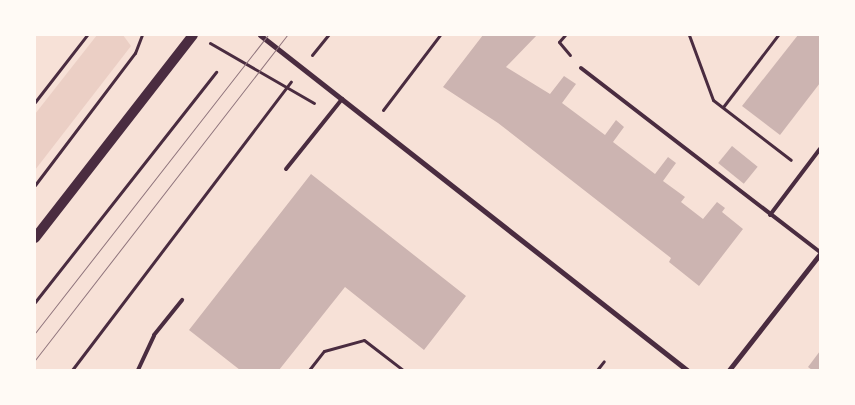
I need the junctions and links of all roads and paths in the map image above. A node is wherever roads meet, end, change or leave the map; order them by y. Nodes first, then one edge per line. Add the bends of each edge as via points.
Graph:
1 (87, 35) edge
2 (142, 35) edge
3 (193, 35) edge
4 (260, 35) edge
5 (440, 35) edge
6 (565, 35) edge
7 (689, 35) edge
8 (778, 35) edge
9 (204, 40) dead end
10 (582, 68) joint
11 (216, 72) dead end
12 (342, 99) junction
13 (35, 102) edge
14 (722, 107) junction
15 (373, 124) junction
16 (820, 149) edge
17 (286, 169) dead end
18 (804, 170) junction
19 (35, 185) edge
20 (770, 215) junction
21 (35, 238) edge
22 (820, 253) edge
23 (182, 300) dead end
24 (35, 302) edge
25 (604, 361) dead end
26 (72, 370) edge
27 (138, 370) edge
28 (309, 370) edge
29 (402, 370) edge
30 (597, 370) edge
31 (687, 370) edge
32 (729, 370) edge

1 - 13 path
2 - 19 path via 135,53
3 - 21 main road
4 - 12 street
5 - 15 path
6 - 10 path via 559,42
7 - 14 path via 713,100
8 - 14 path
9 - 26 path via 289,85
10 - 20 lane
11 - 24 path
12 - 15 street
12 - 17 lane
14 - 18 path
15 - 31 street
16 - 18 lane
18 - 20 lane
20 - 22 lane
22 - 32 street
23 - 27 lane via 154,335
25 - 30 path
28 - 29 path via 324,351 364,340

